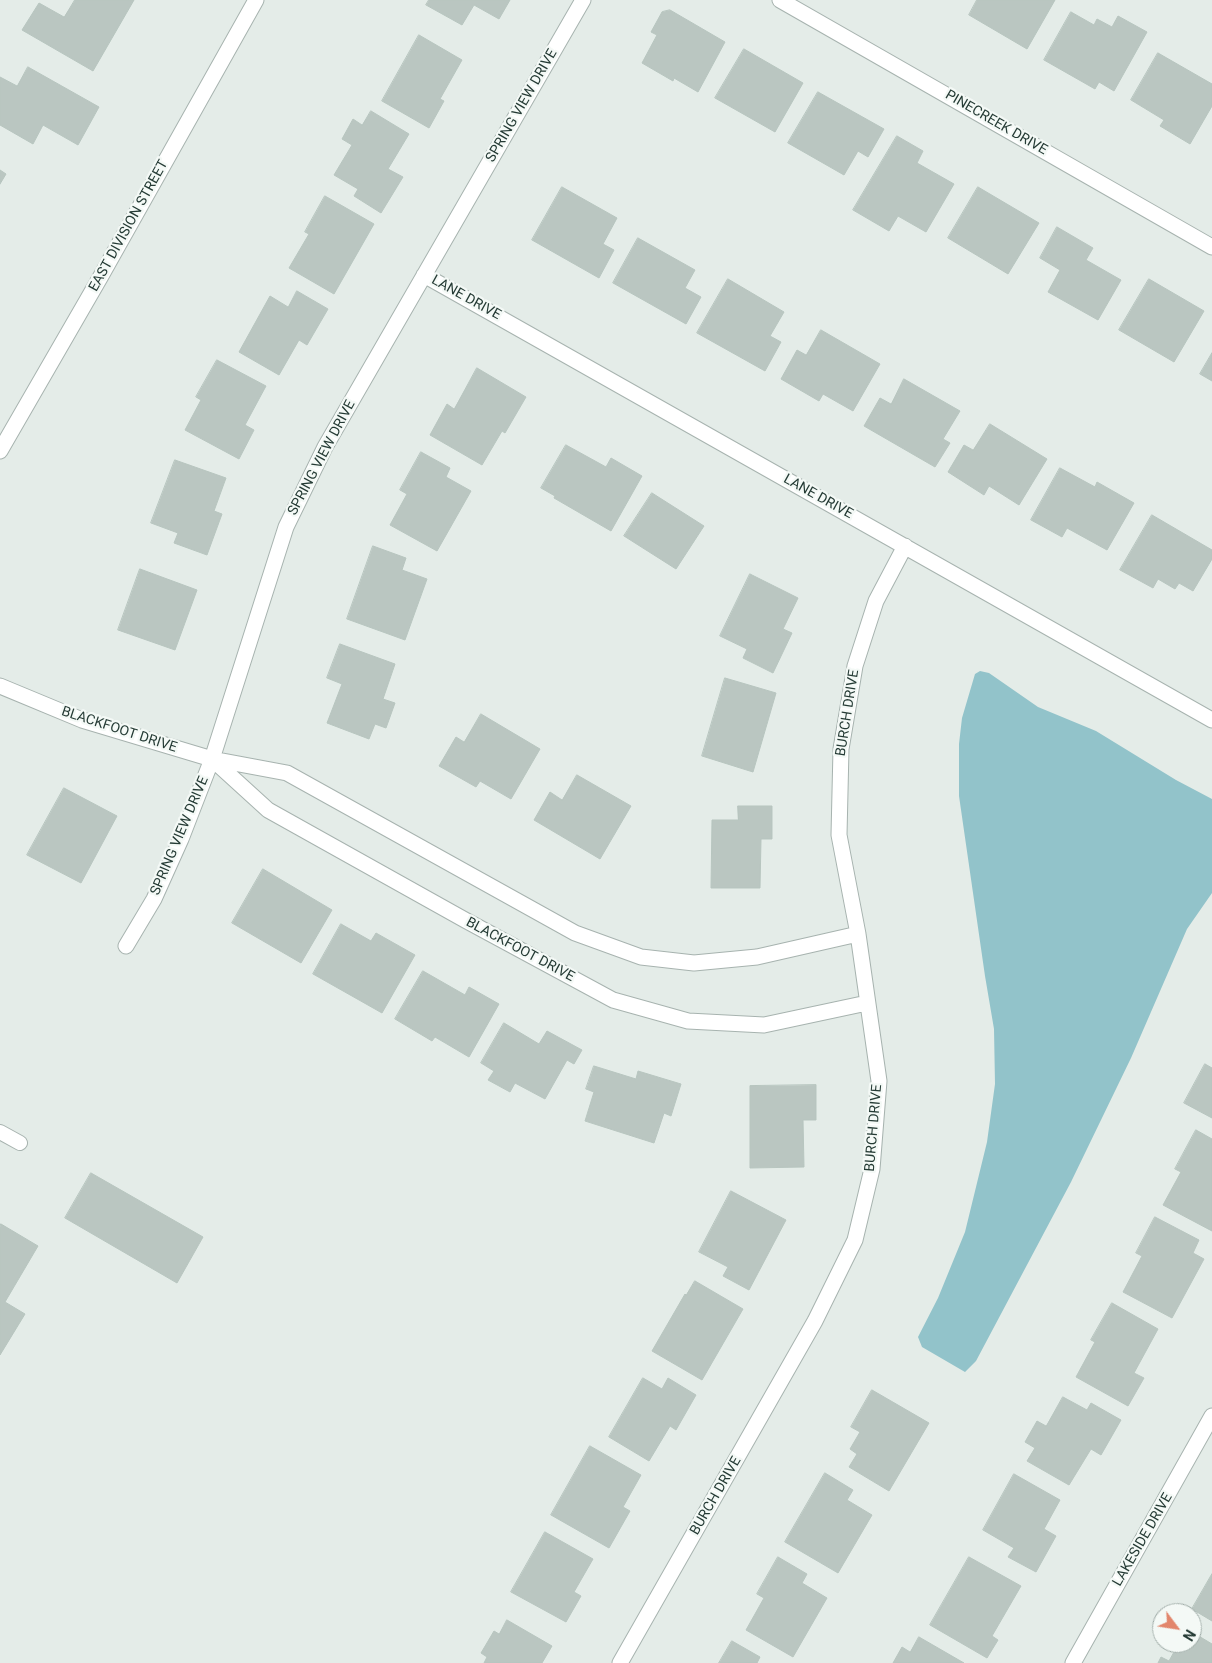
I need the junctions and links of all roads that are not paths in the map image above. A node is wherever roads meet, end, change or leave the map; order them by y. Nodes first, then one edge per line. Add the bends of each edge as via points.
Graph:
1 (256, 0) edge
2 (583, 0) edge
3 (780, 0) edge
4 (1212, 247) edge
5 (424, 275) junction
6 (0, 451) edge
7 (905, 546) junction
8 (0, 686) edge
9 (1212, 720) edge
10 (212, 759) junction
11 (858, 934) junction
12 (126, 946) dead end
13 (867, 1003) junction
14 (0, 1132) edge
15 (20, 1143) dead end
16 (1212, 1416) edge
17 (620, 1663) edge
18 (1073, 1663) edge

1 - 6 street, EAST DIVISION STREET
2 - 5 street, SPRING VIEW DRIVE
3 - 4 street, PINECREEK DRIVE
5 - 7 street, LANE DRIVE
5 - 10 street, SPRING VIEW DRIVE via 325,448 286,527
7 - 9 street, LANE DRIVE
7 - 11 street, BURCH DRIVE via 876,601 855,666 841,749 839,835
8 - 10 street, BLACKFOOT DRIVE via 82,720
10 - 11 street, BLACKFOOT DRIVE via 286,773 575,933 641,957 694,963 757,957
10 - 12 street, SPRING VIEW DRIVE via 154,899
10 - 13 street, BLACKFOOT DRIVE via 268,810 613,1000 688,1021 764,1025
11 - 13 street, BURCH DRIVE
13 - 17 street, BURCH DRIVE via 879,1081 872,1169 855,1240 815,1321
14 - 15 lane
16 - 18 street, LAKESIDE DRIVE

